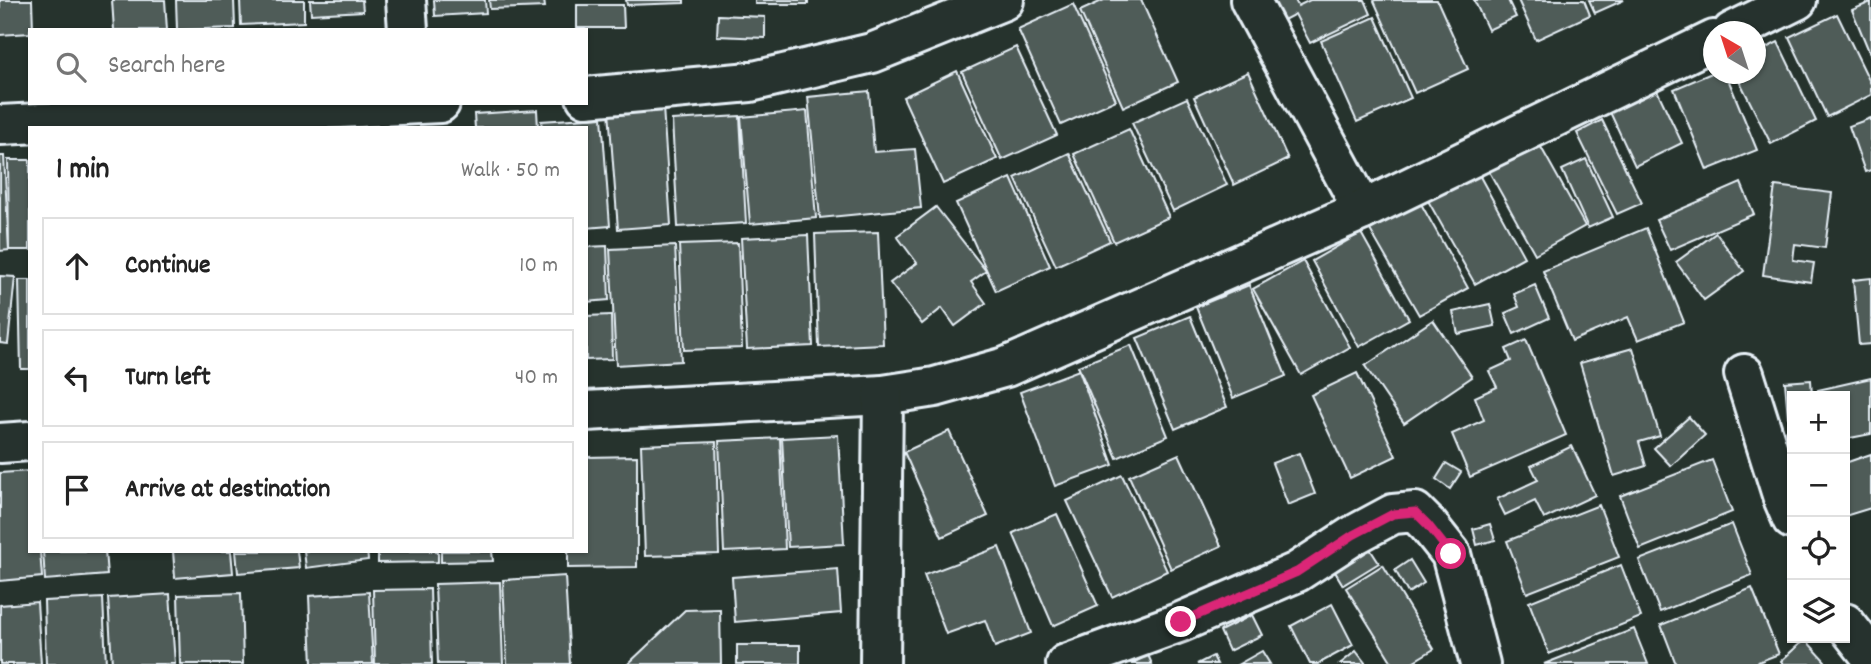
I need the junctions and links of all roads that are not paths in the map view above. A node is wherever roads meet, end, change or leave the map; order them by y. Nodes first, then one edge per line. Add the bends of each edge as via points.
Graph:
1 (406, 0) edge
2 (1004, 0) edge
3 (1250, 0) edge
4 (1797, 0) edge
5 (1754, 21) edge
6 (408, 28) edge
7 (1703, 45) edge
8 (588, 97) edge
9 (402, 105) edge
10 (0, 125) edge
11 (1363, 210) junction
12 (1744, 374) dead end
13 (883, 395) junction
14 (588, 411) edge
15 (28, 441) edge
16 (0, 443) edge
17 (1791, 517) edge
18 (1850, 629) edge
19 (1871, 656) edge
20 (880, 664) edge
21 (1066, 664) edge
22 (1480, 664) edge

1 - 6 street
2 - 8 street via 872,53 750,82
3 - 11 street
4 - 5 street
7 - 11 street
9 - 10 street
11 - 13 street via 1006,367 935,387
12 - 17 street
13 - 14 street
13 - 20 street
15 - 16 street
18 - 19 street
21 - 22 street via 1297,572 1393,514 1415,512 1451,554

